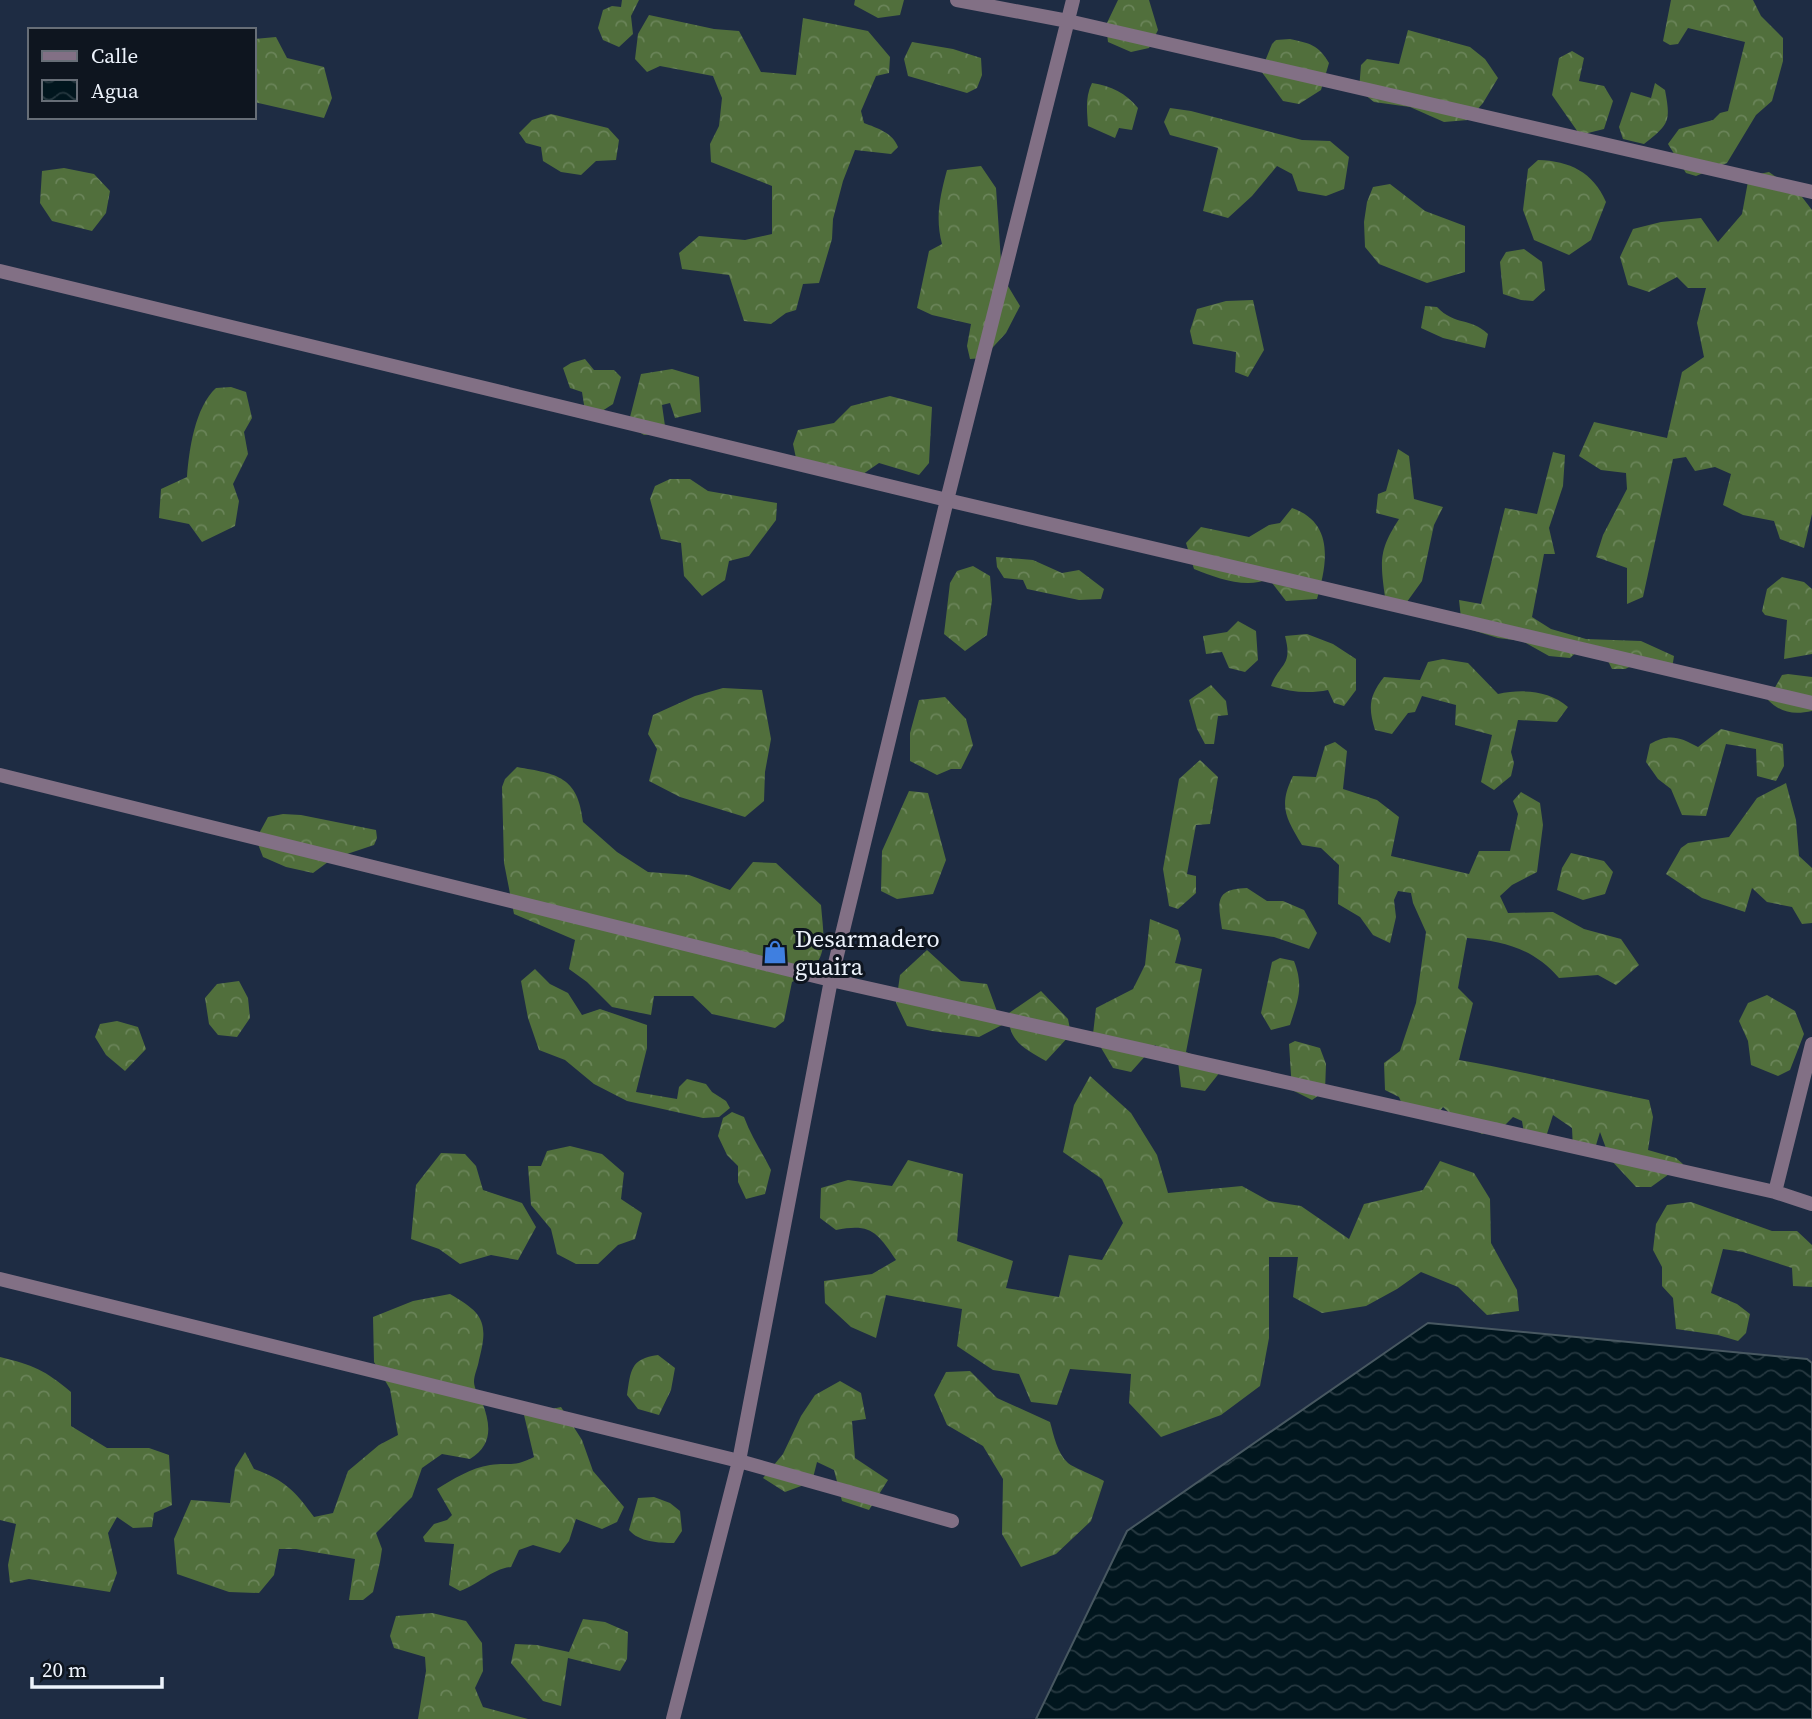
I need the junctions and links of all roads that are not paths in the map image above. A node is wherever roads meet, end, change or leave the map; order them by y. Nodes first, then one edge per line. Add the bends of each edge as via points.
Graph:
1 (957, 0) edge
2 (1073, 0) edge
3 (1068, 21) junction
4 (1812, 192) edge
5 (0, 271) edge
6 (947, 500) junction
7 (1812, 703) edge
8 (0, 775) edge
9 (831, 980) junction
10 (1812, 1044) edge
11 (1775, 1192) junction
12 (1812, 1205) edge
13 (0, 1279) edge
14 (739, 1461) junction
15 (952, 1521) dead end
16 (673, 1719) edge

1 - 3 street
2 - 3 street
3 - 4 street
3 - 6 street
5 - 6 street
6 - 7 street
6 - 9 street
8 - 9 street
9 - 11 street
9 - 14 street
10 - 11 street
11 - 12 street
13 - 14 street
14 - 15 street
14 - 16 street

